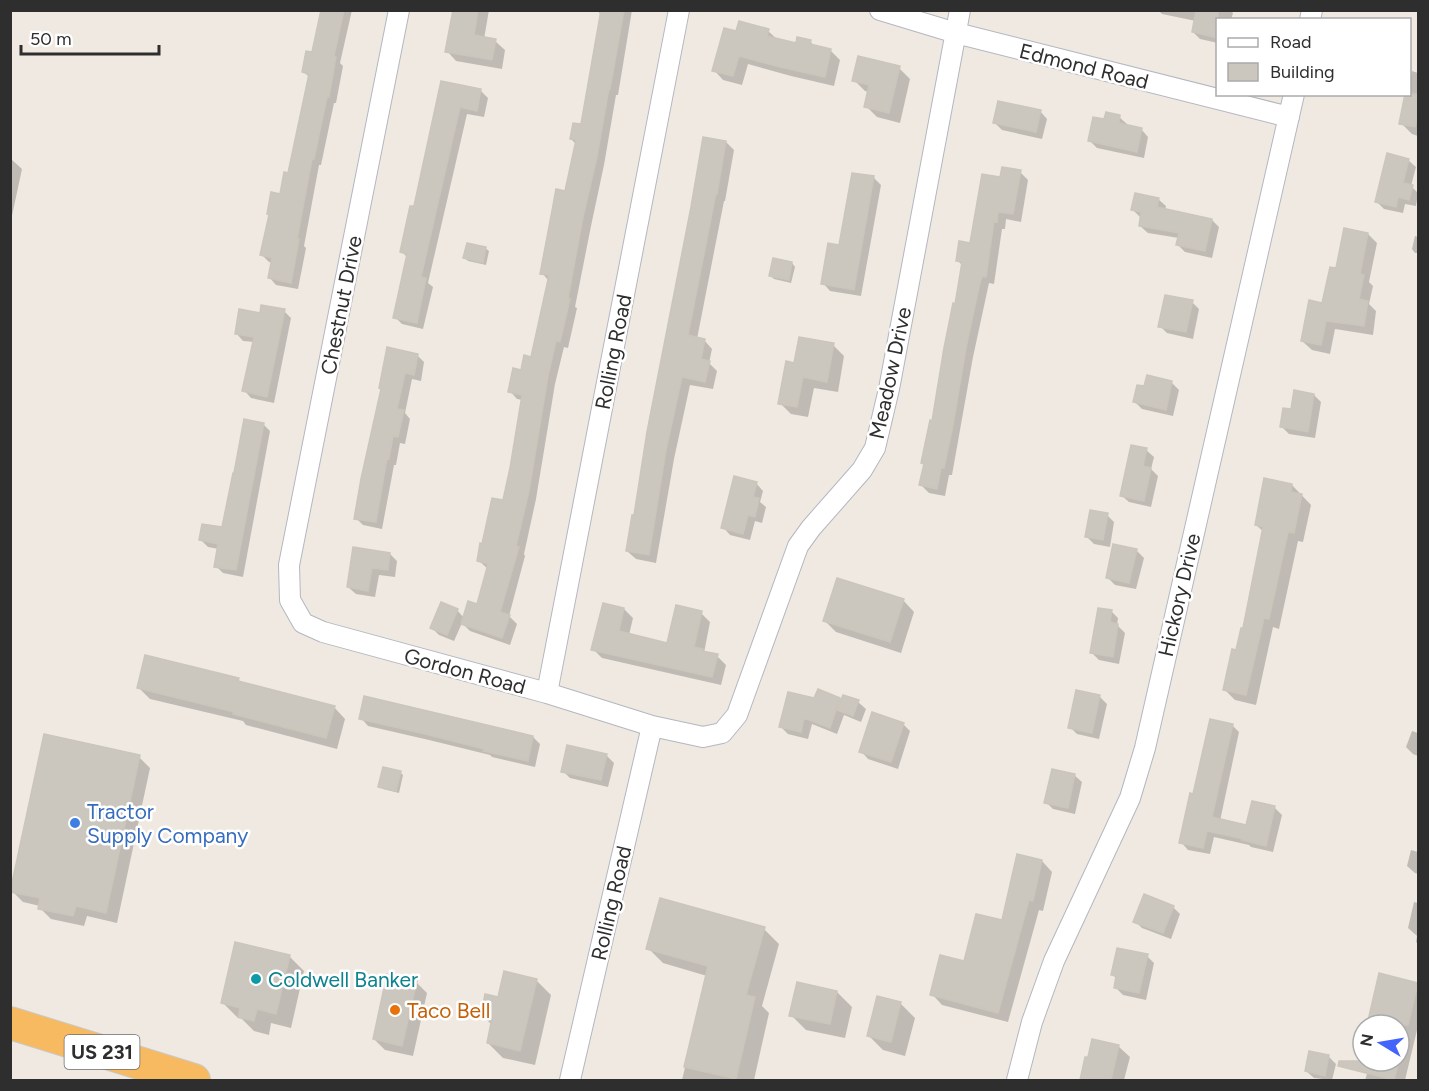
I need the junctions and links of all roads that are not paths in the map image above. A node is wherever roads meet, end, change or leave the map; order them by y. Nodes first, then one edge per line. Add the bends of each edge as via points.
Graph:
1 (399, 10) edge
2 (679, 10) edge
3 (880, 10) edge
4 (960, 10) edge
5 (956, 33) junction
6 (1294, 96) edge
7 (1289, 117) junction
8 (290, 600) joint
9 (547, 693) junction
10 (652, 726) junction
11 (10, 1023) edge
12 (194, 1080) edge
13 (570, 1080) edge
14 (1017, 1080) edge

1 - 8 street, Chestnut Drive via 289,565
2 - 9 street, Rolling Road
3 - 5 street, Edmond Road
4 - 5 street, Meadow Drive
5 - 7 street, Edmond Road
5 - 10 street, Meadow Drive via 876,448 798,546 737,715 730,724 722,733 703,737
6 - 7 street, Hickory Drive
7 - 14 street, Hickory Drive via 1145,747 1130,798 1054,961
8 - 9 street, Gordon Road via 303,623 323,632
9 - 10 street, Gordon Road
10 - 13 street, Rolling Road
11 - 12 highway, US 231

